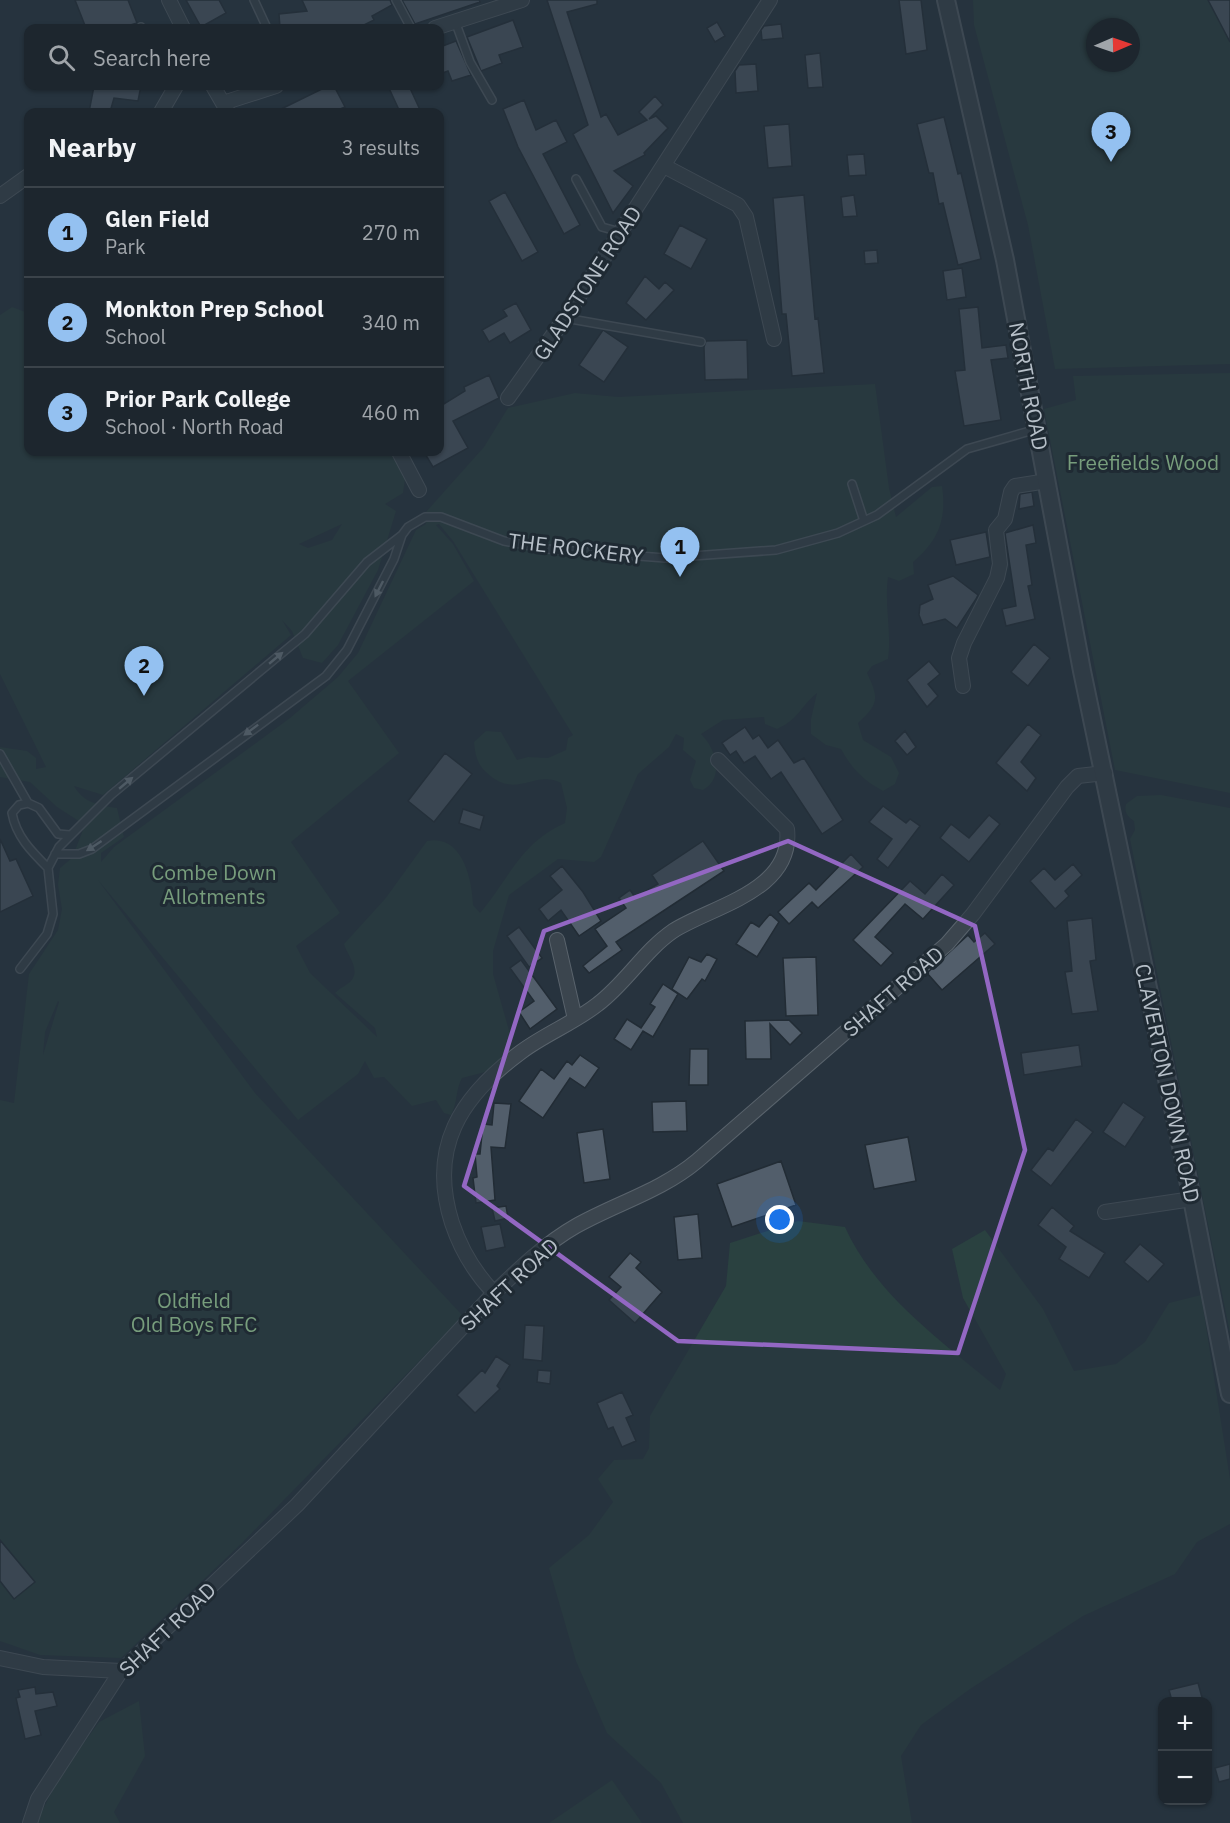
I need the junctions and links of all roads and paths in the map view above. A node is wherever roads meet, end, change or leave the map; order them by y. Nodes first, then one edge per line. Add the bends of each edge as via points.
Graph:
1 (169, 0) edge
2 (254, 0) edge
3 (396, 0) edge
4 (522, 0) edge
5 (770, 0) edge
6 (946, 0) edge
7 (454, 21) junction
8 (181, 24) edge
9 (265, 24) edge
10 (409, 24) edge
11 (444, 25) edge
12 (174, 90) edge
13 (215, 90) edge
14 (267, 90) edge
15 (492, 100) dead end
16 (163, 108) edge
17 (225, 108) edge
18 (664, 166) junction
19 (24, 179) edge
20 (576, 179) dead end
21 (0, 196) edge
22 (620, 232) junction
23 (565, 318) junction
24 (774, 339) dead end
25 (701, 342) dead end
26 (508, 398) dead end
27 (1037, 429) junction
28 (401, 456) edge
29 (1047, 481) junction
30 (852, 484) dead end
31 (418, 489) dead end
32 (864, 521) junction
33 (402, 535) junction
34 (963, 686) dead end
35 (0, 754) edge
36 (718, 760) dead end
37 (1105, 773) junction
38 (28, 802) junction
39 (70, 835) junction
40 (55, 854) junction
41 (48, 868) junction
42 (558, 940) dead end
43 (20, 969) dead end
44 (575, 1019) junction
45 (1192, 1199) junction
46 (1105, 1212) dead end
47 (494, 1293) junction
48 (1230, 1394) edge
49 (0, 1658) edge
50 (121, 1671) junction
51 (30, 1823) edge

1 - 8 street
2 - 9 lane
3 - 10 lane
4 - 7 street
5 - 18 street, GLADSTONE ROAD
6 - 27 street, NORTH ROAD via 1005,260
7 - 11 street
7 - 15 lane via 470,62
12 - 16 street
13 - 17 street
14 - 17 street
18 - 22 street, GLADSTONE ROAD
18 - 24 street via 738,205 746,217
19 - 21 street
20 - 22 lane via 602,227
22 - 23 street, GLADSTONE ROAD
23 - 25 lane
23 - 26 street, GLADSTONE ROAD
27 - 29 street, NORTH ROAD
27 - 32 lane, THE ROCKERY via 967,449 909,494
28 - 31 street
29 - 34 street via 1015,486 1011,492 1009,511 996,530 1000,564 997,578 959,658
29 - 37 street, NORTH ROAD
30 - 32 lane
32 - 33 lane, THE ROCKERY via 786,548 705,557 665,558 547,549 504,541 433,515 415,521
39 -> 33 lane, THE ROCKERY via 111,795 305,634 367,562
33 -> 40 lane via 394,559 352,640 326,676 92,849 80,854
35 - 38 lane
36 - 44 street via 787,829 786,851 760,885 671,933 607,997
37 - 45 street, CLAVERTON DOWN ROAD
37 - 47 street, SHAFT ROAD via 1078,776 947,944 697,1161 654,1190 576,1226
38 - 39 lane via 39,808 58,834
38 - 41 lane via 12,813 15,829
39 - 40 lane, THE ROCKERY
40 - 41 lane, THE ROCKERY
41 - 43 lane via 53,914 47,934
42 - 44 street
44 - 47 street via 523,1051 485,1084 454,1127 444,1154 447,1206 456,1234 471,1266
45 - 46 street
45 - 48 street, CLAVERTON DOWN ROAD
47 - 50 street, SHAFT ROAD via 297,1505
49 - 50 street via 44,1667
50 - 51 street, SHAFT ROAD via 38,1799

